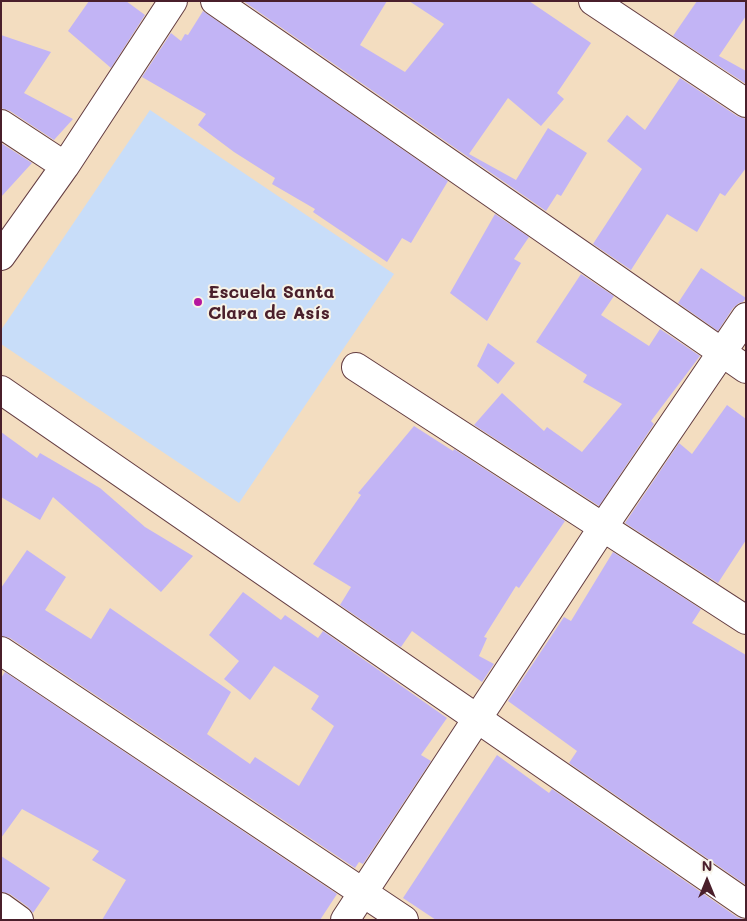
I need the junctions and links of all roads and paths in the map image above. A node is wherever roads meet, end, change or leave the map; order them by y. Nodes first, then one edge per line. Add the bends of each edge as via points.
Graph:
1 (174, 1) edge
2 (214, 1) edge
3 (594, 1) edge
4 (746, 103) edge
5 (1, 124) edge
6 (64, 166) junction
7 (1, 256) edge
8 (746, 317) edge
9 (722, 352) junction
10 (356, 367) dead end
11 (746, 369) edge
12 (1, 390) edge
13 (603, 527) junction
14 (746, 620) edge
15 (1, 651) edge
16 (478, 720) junction
17 (364, 892) junction
18 (746, 904) edge
19 (1, 907) edge
20 (19, 920) edge
21 (345, 920) edge
22 (404, 920) edge

1 - 6 street
2 - 9 street
3 - 4 street
5 - 6 street
6 - 7 street
8 - 9 street
9 - 11 street
9 - 13 street
10 - 13 street
12 - 16 street
13 - 14 street
13 - 16 street
15 - 17 street
16 - 17 street
16 - 18 street
17 - 21 street
17 - 22 street
19 - 20 street

